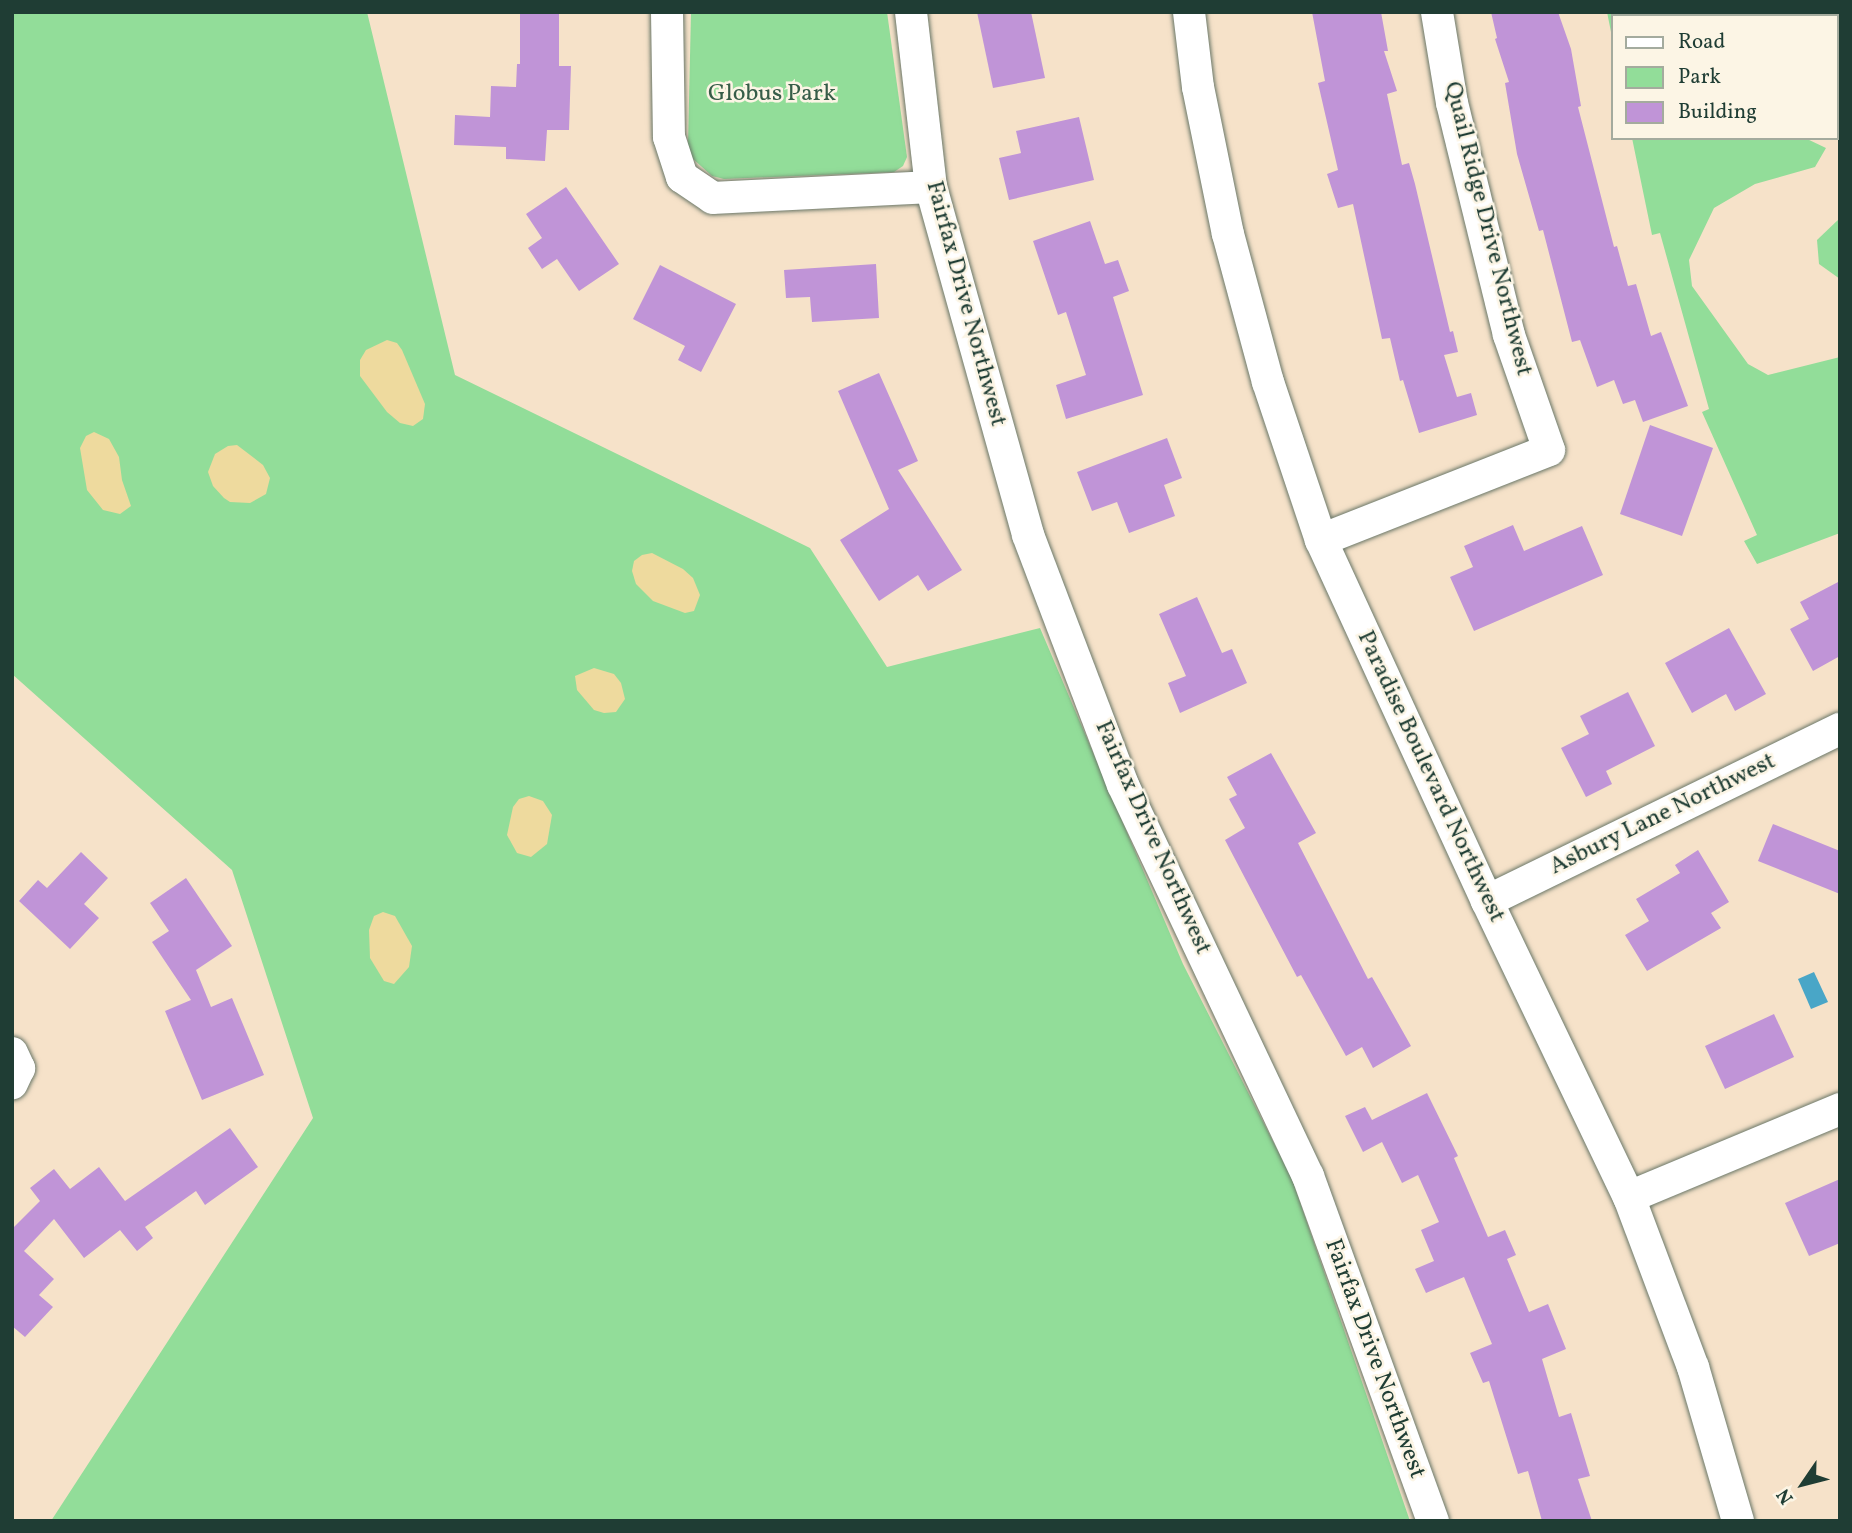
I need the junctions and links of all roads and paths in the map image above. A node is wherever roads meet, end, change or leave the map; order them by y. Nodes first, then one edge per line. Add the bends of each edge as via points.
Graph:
1 (667, 12) edge
2 (911, 12) edge
3 (1189, 12) edge
4 (1437, 12) edge
5 (931, 187) junction
6 (1321, 541) junction
7 (1840, 729) edge
8 (1487, 901) junction
9 (12, 1053) edge
10 (12, 1083) edge
11 (1840, 1109) edge
12 (1629, 1197) junction
13 (1433, 1521) edge
14 (1738, 1521) edge

1 - 5 street via 669,137 682,177 713,198
2 - 5 street, Fairfax Drive Northwest
3 - 6 street, Paradise Boulevard Northwest via 1198,88 1228,234 1268,382
4 - 6 street, Quail Ridge Drive Northwest via 1452,103 1509,335 1549,450
5 - 13 street, Fairfax Drive Northwest via 1033,547 1123,785 1308,1176
6 - 8 street, Paradise Boulevard Northwest
7 - 8 street, Asbury Lane Northwest
8 - 12 street, Paradise Boulevard Northwest
9 - 10 street via 19,1069
11 - 12 street
12 - 14 street, Paradise Boulevard Northwest via 1693,1367

